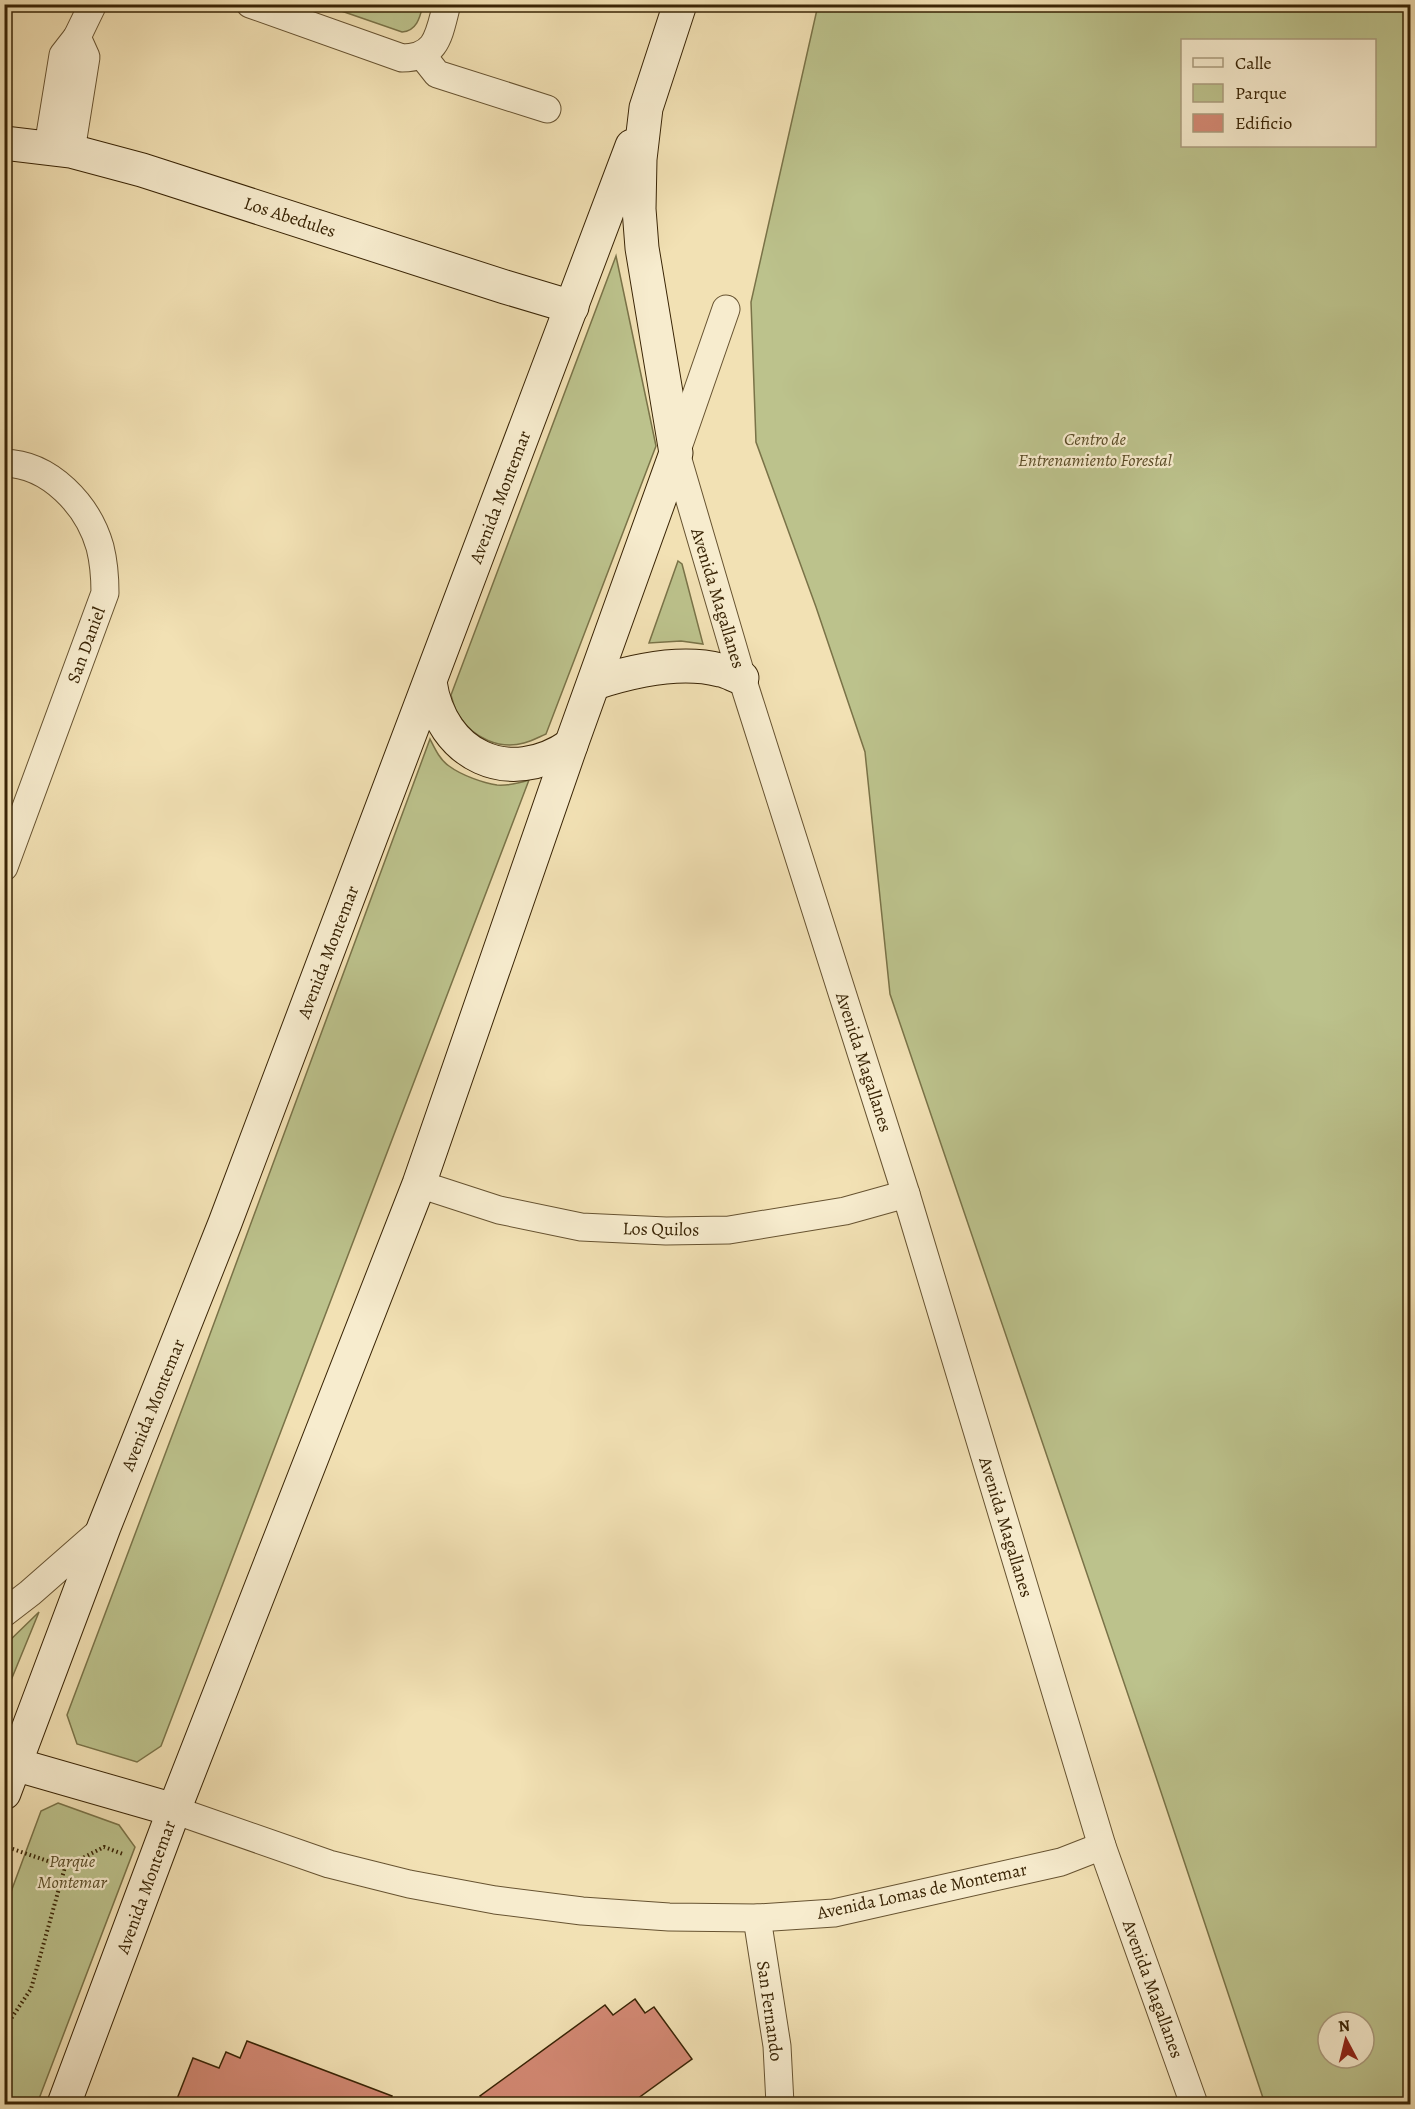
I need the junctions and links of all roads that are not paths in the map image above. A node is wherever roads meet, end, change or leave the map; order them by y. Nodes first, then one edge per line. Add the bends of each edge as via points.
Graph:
1 (93, 4) edge
2 (250, 4) edge
3 (447, 4) edge
4 (680, 4) edge
5 (422, 55) junction
6 (646, 108) junction
7 (547, 109) dead end
8 (4, 143) edge
9 (60, 149) junction
10 (572, 307) junction
11 (726, 309) dead end
12 (676, 453) junction
13 (4, 463) edge
14 (742, 678) junction
15 (430, 682) junction
16 (595, 683) junction
17 (572, 745) junction
18 (4, 867) edge
19 (419, 1184) junction
20 (906, 1194) junction
21 (105, 1527) junction
22 (4, 1613) edge
23 (8, 1773) edge
24 (174, 1810) junction
25 (1102, 1846) junction
26 (757, 1918) junction
27 (64, 2104) edge
28 (780, 2104) edge
29 (1194, 2104) edge

1 - 9 street via 77,37 86,57
2 - 5 street via 402,58
3 - 5 street via 437,39
4 - 6 main road, Avenida Magallanes
5 - 7 street via 437,74
6 - 10 main road, Avenida Montemar
6 - 12 main road, Avenida Magallanes via 640,159 642,248
8 - 9 main road, Los Abedules
9 - 10 main road, Los Abedules via 142,170
10 - 15 main road, Avenida Montemar
11 - 12 street
12 - 14 street, Avenida Magallanes
12 - 16 main road, Avenida Montemar
13 - 18 street, San Daniel via 43,473 77,503 99,545 105,568 105,593
14 - 16 main road via 720,670 659,668 626,672
14 - 20 street, Avenida Magallanes
15 - 17 main road via 440,718 464,747 481,757 530,764
15 - 21 main road, Avenida Montemar
16 - 17 main road, Avenida Montemar
17 - 19 main road, Avenida Montemar
19 - 20 street, Los Quilos via 499,1210 581,1227 666,1231 729,1230 845,1211
19 - 24 main road, Avenida Montemar
20 - 25 street, Avenida Magallanes
21 - 22 street
21 - 23 main road, Avenida Montemar
23 - 24 main road, Avenida Lomas de Montemar
24 - 26 street, Avenida Lomas de Montemar via 329,1864 484,1898 582,1911
24 - 27 main road, Avenida Montemar
25 - 26 street, Avenida Lomas de Montemar via 1061,1862 834,1913
25 - 29 street, Avenida Magallanes
26 - 28 street, San Fernando via 777,2046

